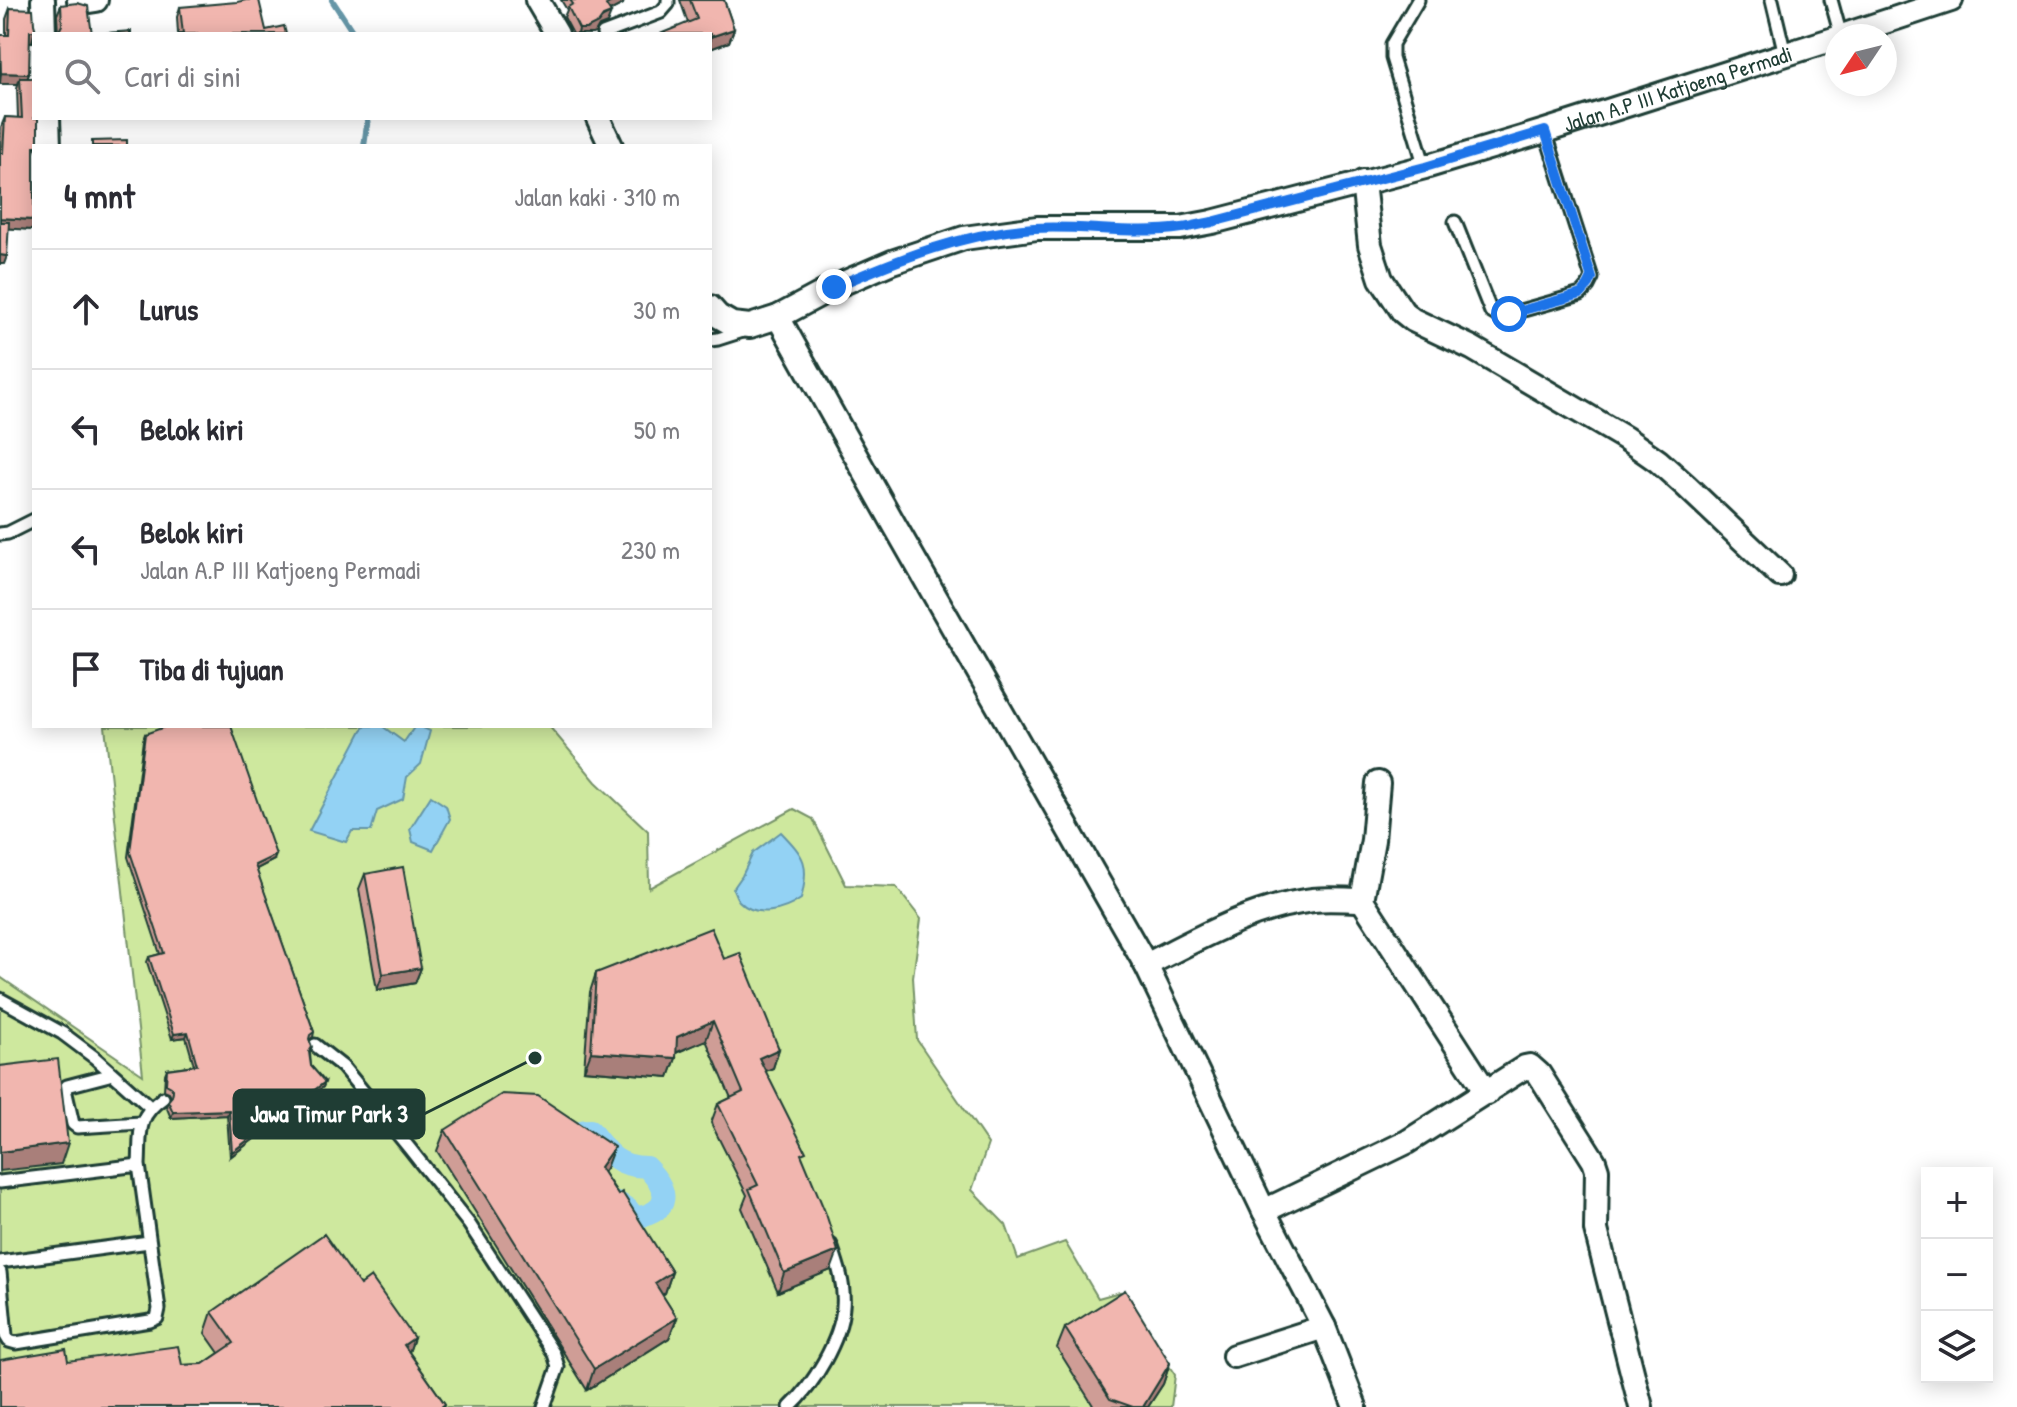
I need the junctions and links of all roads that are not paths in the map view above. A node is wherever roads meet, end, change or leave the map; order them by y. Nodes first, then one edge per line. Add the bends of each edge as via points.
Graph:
1 (43, 0) edge
2 (79, 0) edge
3 (96, 0) edge
4 (537, 0) edge
5 (668, 0) edge
6 (1418, 0) edge
7 (1772, 0) edge
8 (1831, 0) edge
9 (1951, 0) edge
10 (1837, 24) edge
11 (1879, 24) edge
12 (44, 32) edge
13 (556, 32) edge
14 (608, 32) edge
15 (1825, 42) edge
16 (1785, 54) junction
17 (48, 120) edge
18 (599, 120) edge
19 (1545, 131) junction
20 (49, 144) edge
21 (610, 144) edge
22 (1425, 167) junction
23 (1363, 182) junction
24 (1455, 222) dead end
25 (712, 309) edge
26 (778, 317) junction
27 (750, 326) junction
28 (712, 340) edge
29 (32, 521) edge
30 (0, 534) edge
31 (1780, 575) dead end
32 (1378, 783) dead end
33 (1362, 900) junction
34 (1146, 965) junction
35 (0, 999) edge
36 (315, 1045) edge
37 (113, 1074) junction
38 (1487, 1093) junction
39 (163, 1098) dead end
40 (150, 1107) junction
41 (141, 1123) junction
42 (139, 1165) junction
43 (0, 1182) edge
44 (1264, 1211) junction
45 (829, 1239) edge
46 (149, 1242) junction
47 (0, 1262) edge
48 (0, 1272) edge
49 (1324, 1327) junction
50 (1234, 1356) dead end
51 (544, 1407) edge
52 (790, 1407) edge
53 (1355, 1407) edge
54 (1641, 1407) edge

1 - 12 street
2 - 3 street
4 - 13 street
5 - 14 lane via 661,12
6 - 22 lane via 1392,44 1392,58
7 - 16 lane
8 - 10 lane
9 - 11 street, Jalan A.P III Katjoeng Permadi
15 - 16 street, Jalan A.P III Katjoeng Permadi
16 - 19 street, Jalan A.P III Katjoeng Permadi
17 - 20 street
18 - 21 street
19 - 22 street, Jalan A.P III Katjoeng Permadi
19 - 24 lane via 1592,278 1581,294 1496,315
22 - 23 street, Jalan A.P III Katjoeng Permadi
23 - 26 street, Jalan A.P III Katjoeng Permadi via 1180,228 1037,228 964,238 892,262
23 - 31 street via 1370,245 1381,279 1403,312 1658,461
25 - 27 street via 732,324
26 - 27 street, Jalan A.P III Katjoeng Permadi
26 - 34 street
27 - 28 lane
29 - 30 lane
32 - 33 street
33 - 34 street via 1284,905 1204,935
33 - 38 street
34 - 44 street
35 - 37 lane via 62,1033
36 - 51 lane via 343,1067 469,1224 554,1354 558,1367
37 - 40 lane
37 - 41 lane via 67,1086 73,1124
38 - 44 street via 1407,1142
38 - 54 street via 1525,1067 1534,1068 1594,1161 1596,1230
39 - 40 lane
40 - 41 lane
41 - 42 lane
42 - 43 lane
42 - 46 lane
44 - 49 street
45 - 52 lane via 842,1277 843,1308 822,1364
46 - 47 lane
46 - 48 lane via 159,1309 150,1321 9,1341
49 - 50 street
49 - 53 street

